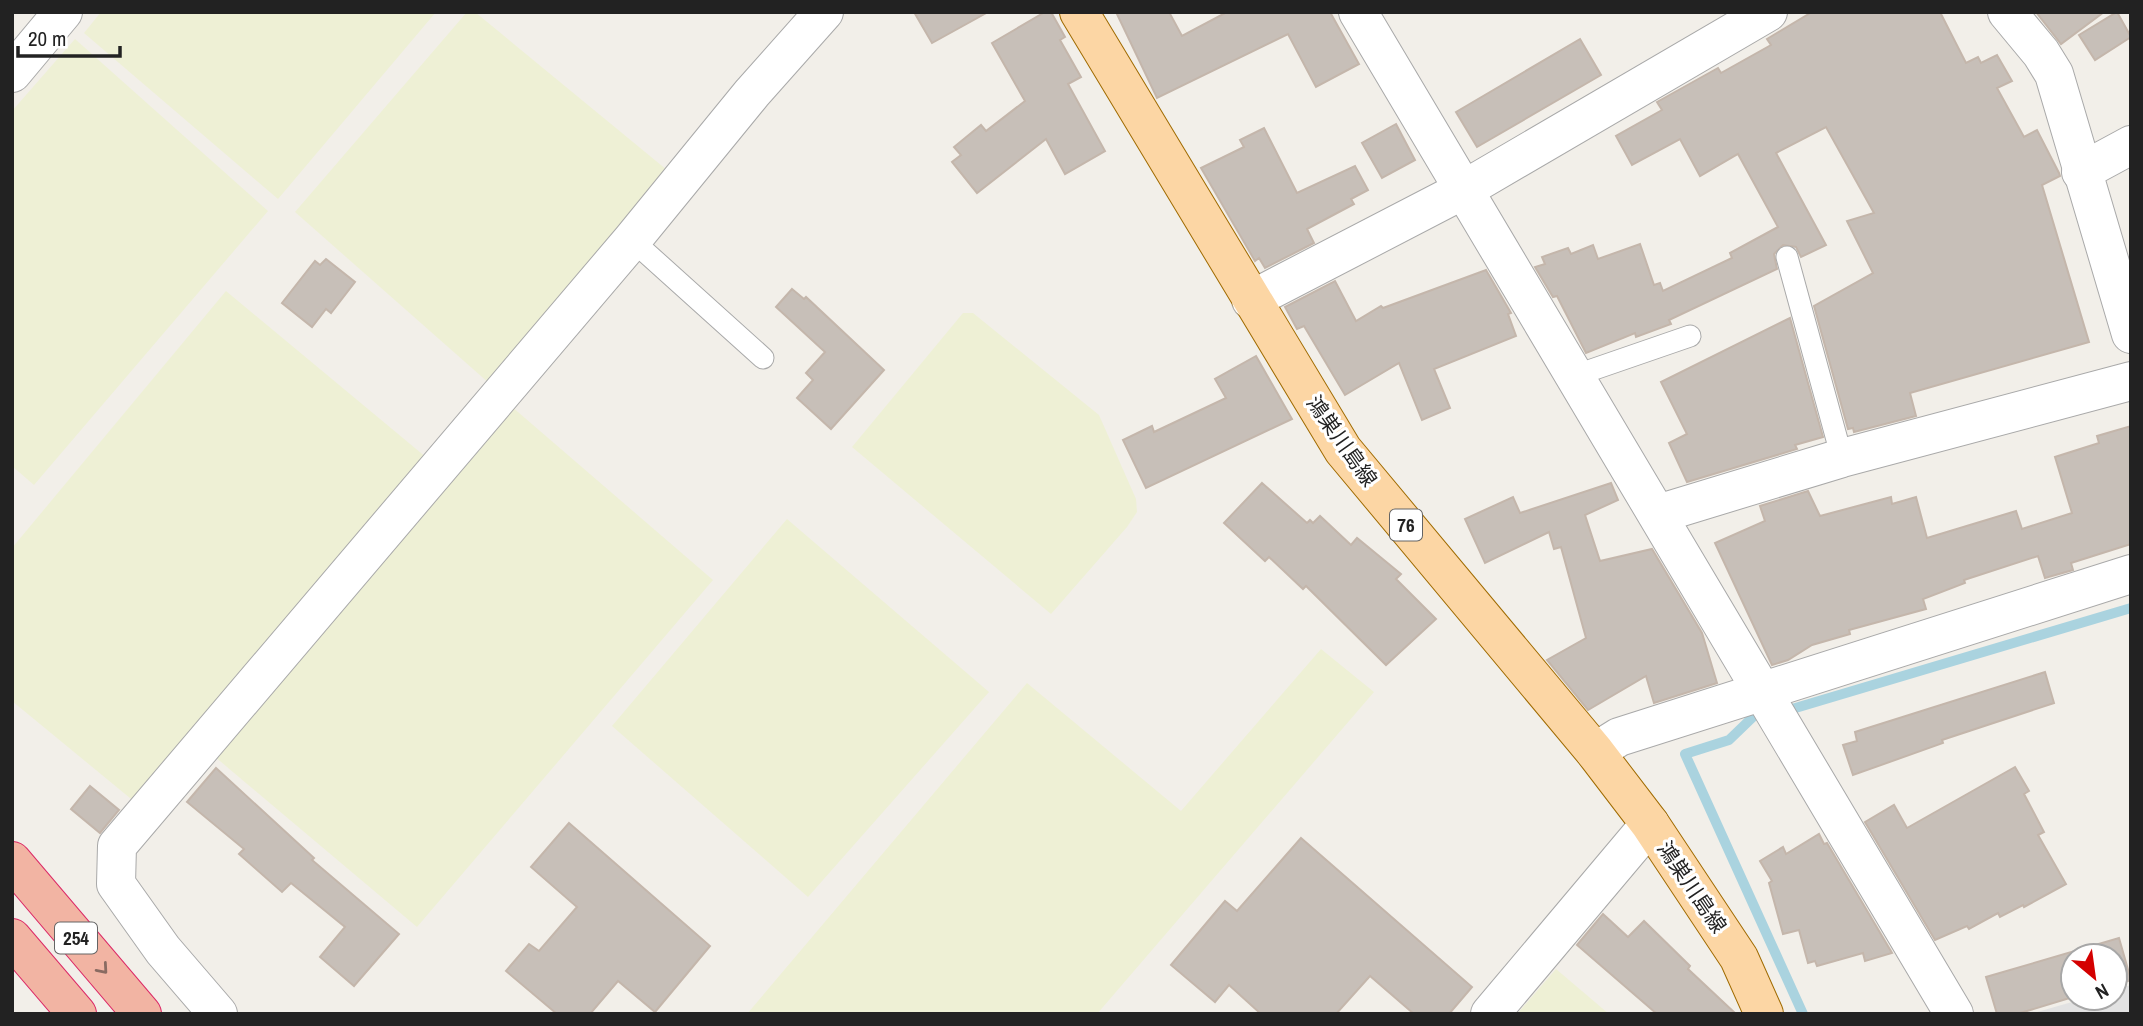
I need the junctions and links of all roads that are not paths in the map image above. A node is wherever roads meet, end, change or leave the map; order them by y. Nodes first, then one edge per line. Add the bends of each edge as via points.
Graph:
1 (63, 12) edge
2 (824, 12) edge
3 (1079, 12) edge
4 (1358, 12) edge
5 (1768, 12) edge
6 (2007, 12) edge
7 (12, 73) edge
8 (2131, 145) edge
9 (2081, 172) junction
10 (1465, 189) junction
11 (632, 240) junction
12 (1787, 257) dead end
13 (1251, 300) junction
14 (2131, 334) edge
15 (1690, 336) dead end
16 (763, 358) dead end
17 (1574, 376) junction
18 (2131, 381) edge
19 (1842, 458) junction
20 (1658, 514) junction
21 (2131, 574) edge
22 (1763, 692) junction
23 (1595, 752) junction
24 (1650, 824) junction
25 (12, 861) edge
26 (16, 953) edge
27 (78, 1014) edge
28 (142, 1014) edge
29 (218, 1014) edge
30 (1490, 1014) edge
31 (1764, 1014) edge
32 (1954, 1014) edge

1 - 7 street
2 - 11 street
3 - 13 main road, 鴻巣川島線 / 76
4 - 10 street
5 - 10 street
6 - 9 street via 2054,74
8 - 9 street
9 - 14 street
10 - 13 street
10 - 17 street
11 - 16 lane
11 - 29 street via 117,846 116,884 163,950
12 - 19 lane
13 - 23 main road, 鴻巣川島線 / 76 via 1343,450
15 - 17 lane
17 - 20 street
18 - 19 street
19 - 20 street
20 - 22 street
21 - 22 street
22 - 23 street via 1619,737
22 - 32 street
23 - 24 main road, 鴻巣川島線 / 76
24 - 30 street
24 - 31 main road, 鴻巣川島線 / 76 via 1739,958
25 -> 28 highway, 254
26 - 27 highway, 254

